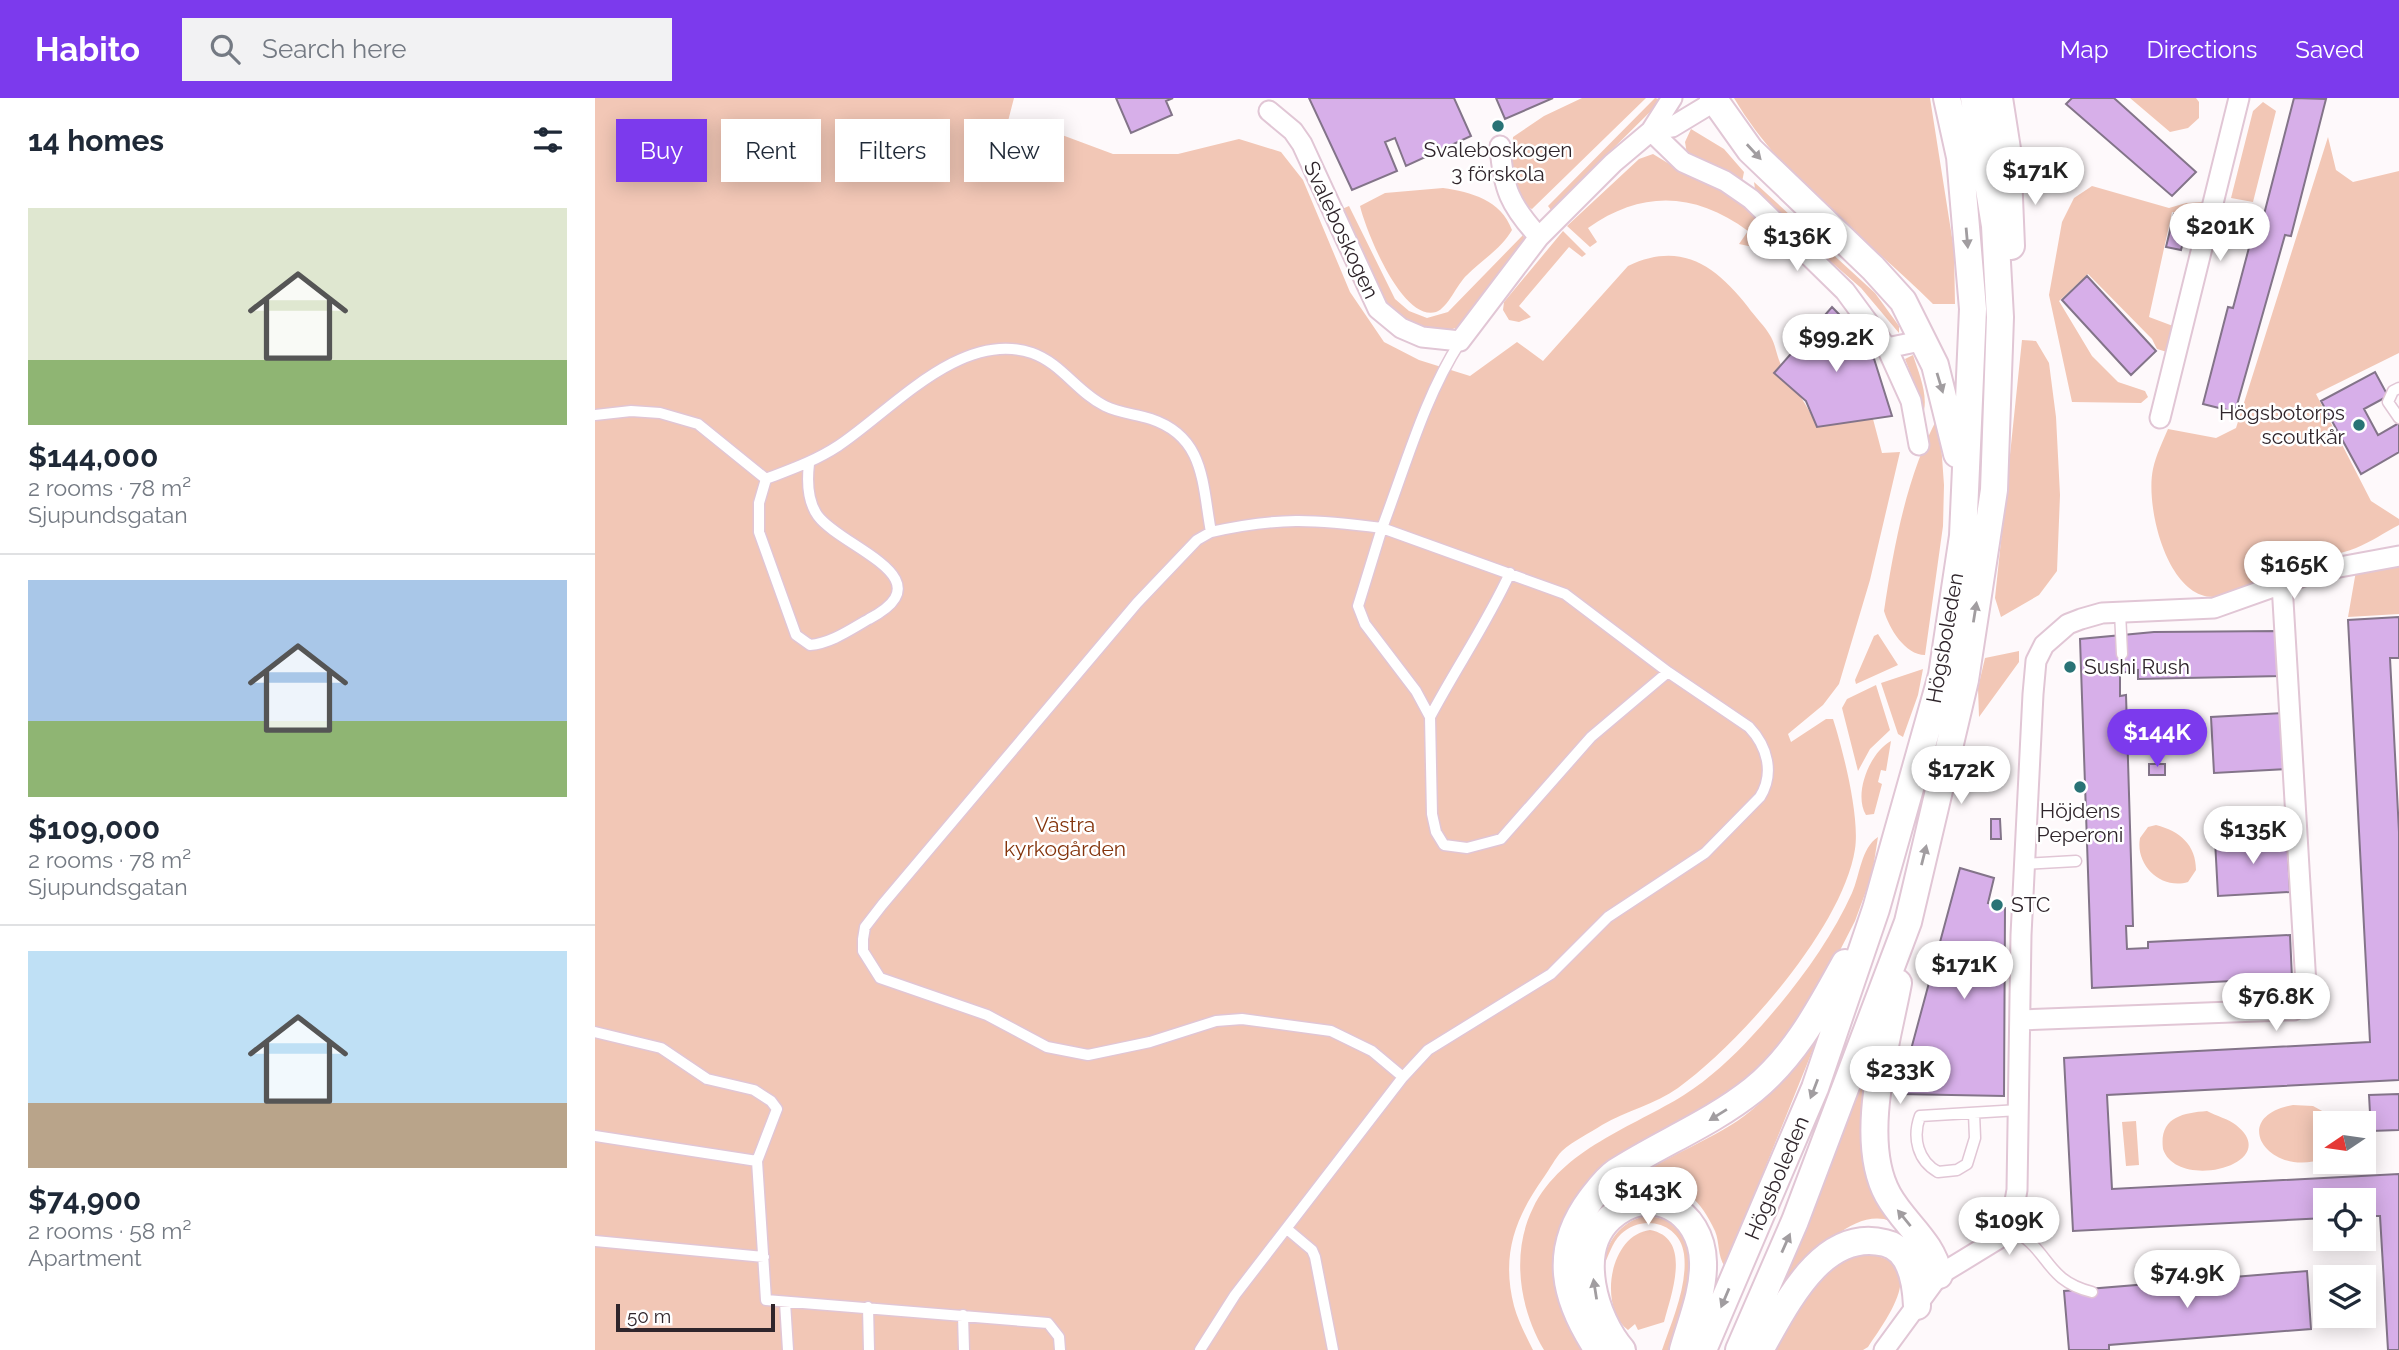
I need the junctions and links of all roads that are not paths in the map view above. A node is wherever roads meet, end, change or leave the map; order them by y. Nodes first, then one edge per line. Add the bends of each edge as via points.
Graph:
1 (1672, 98) edge
2 (1947, 98) edge
3 (1974, 98) edge
4 (1999, 98) edge
5 (2239, 98) edge
6 (1714, 100) edge
7 (1269, 111) dead end
8 (1651, 131) junction
9 (1500, 146) dead end
10 (1539, 237) junction
11 (2000, 317) junction
12 (1925, 340) junction
13 (1460, 341) junction
14 (1888, 348) junction
15 (2399, 388) edge
16 (595, 415) edge
17 (2160, 418) dead end
18 (2399, 418) edge
19 (1919, 445) dead end
20 (809, 464) junction
21 (766, 478) junction
22 (1382, 528) junction
23 (1210, 532) junction
24 (1963, 536) junction
25 (2399, 556) edge
26 (1510, 573) junction
27 (2282, 584) junction
28 (2120, 612) junction
29 (2122, 654) dead end
30 (1668, 672) junction
31 (1430, 717) junction
32 (2076, 860) dead end
33 (2025, 864) junction
34 (1876, 909) junction
35 (1908, 922) junction
36 (2020, 1020) junction
37 (595, 1032) edge
38 (1403, 1077) junction
39 (2019, 1110) junction
40 (1974, 1113) junction
41 (595, 1136) edge
42 (757, 1161) junction
43 (2006, 1227) junction
44 (1287, 1229) junction
45 (595, 1241) edge
46 (764, 1257) junction
47 (1939, 1275) junction
48 (2092, 1292) dead end
49 (785, 1302) junction
50 (1917, 1306) junction
51 (868, 1307) junction
52 (963, 1315) junction
53 (788, 1350) edge
54 (869, 1350) edge
55 (964, 1350) edge
56 (1060, 1350) edge
57 (1200, 1350) edge
58 (1333, 1350) edge
59 (1598, 1350) edge
60 (1622, 1350) edge
61 (1683, 1350) edge
62 (1703, 1350) edge
63 (1739, 1350) edge
64 (1761, 1350) edge
65 (1884, 1350) edge

1 - 8 street
2 -> 24 main road, Högsboleden via 1960,157 1973,309
3 - 11 main road, Högsboleden via 1995,226
4 - 11 main road via 2013,232
5 - 17 street
6 - 8 street via 1672,127
6 -> 12 main road via 1750,150 1888,283
7 - 13 street, Svaleboskogen via 1302,144 1378,309 1412,333
8 - 10 street
8 - 14 street via 1691,167 1725,181 1751,199 1845,291
9 - 10 street via 1510,202
10 - 13 street
35 -> 11 main road, Högsboleden via 1965,680 1986,544 1994,490
12 - 14 street
12 -> 24 main road via 1956,440
13 - 22 lane via 1423,416
14 - 19 street via 1911,401
15 - 18 lane via 2388,402
16 - 21 lane via 660,413 698,424
20 - 21 lane
20 - 21 lane via 810,498 816,513 841,537 882,562 896,576 898,588 888,608 825,642 810,645 796,635 764,551 758,513
20 - 23 lane via 932,375 986,351 1012,348 1052,364 1106,407 1149,418 1179,432 1196,456
22 - 23 lane via 1298,519
22 - 26 lane
22 - 31 lane via 1358,606 1365,624
23 - 38 lane via 1137,603 922,858 865,927 863,951 872,970 889,983 987,1015 1047,1047 1088,1055 1216,1021 1242,1019 1331,1031 1372,1051
24 - 34 main road, Högsboleden via 1942,676
25 - 27 street via 2318,571
26 - 30 lane via 1565,594
26 - 31 lane via 1492,613
27 - 28 street via 2214,608
27 - 36 street via 2306,985 2301,1001 2294,1010
28 - 29 lane
28 - 33 street via 2068,624 2044,645 2036,661
30 - 31 lane via 1591,737 1501,839 1479,846 1453,848 1444,845 1436,832 1430,791
30 - 38 lane via 1721,705 1760,739 1768,763 1764,790 1705,853 1598,925 1551,974 1427,1050
32 - 33 lane
33 - 36 street
34 -> 59 main road via 1798,1044 1779,1067 1720,1115 1615,1173 1585,1207 1566,1252 1566,1273 1575,1312
34 -> 62 main road, Högsboleden via 1815,1088
47 -> 35 main road via 1933,1252 1886,1192 1875,1157 1875,1114
63 -> 35 main road, Högsboleden via 1795,1221
36 - 39 street
37 - 42 lane via 646,1042 716,1083 754,1090 771,1101 777,1109
38 - 44 lane
39 - 40 lane
39 - 43 street via 2017,1190
40 - 40 lane via 1920,1116 1922,1160 1947,1173 1967,1164 1975,1138
41 - 42 lane
42 - 46 lane
43 - 47 street via 1989,1248
43 - 48 lane via 2033,1242 2058,1278
44 - 57 lane via 1235,1295
44 - 58 lane via 1315,1257
45 - 46 lane
46 - 49 lane via 766,1300
47 - 50 street
49 - 51 lane
49 - 53 lane
50 - 64 main road via 1916,1279 1890,1244 1869,1239 1846,1243 1815,1266
50 - 65 street
51 - 52 lane
51 - 54 lane
52 - 55 lane
52 - 56 lane via 1048,1323 1059,1337
60 -> 61 main road via 1601,1319 1592,1256 1604,1224 1612,1216 1650,1203 1683,1213 1700,1241 1702,1276

